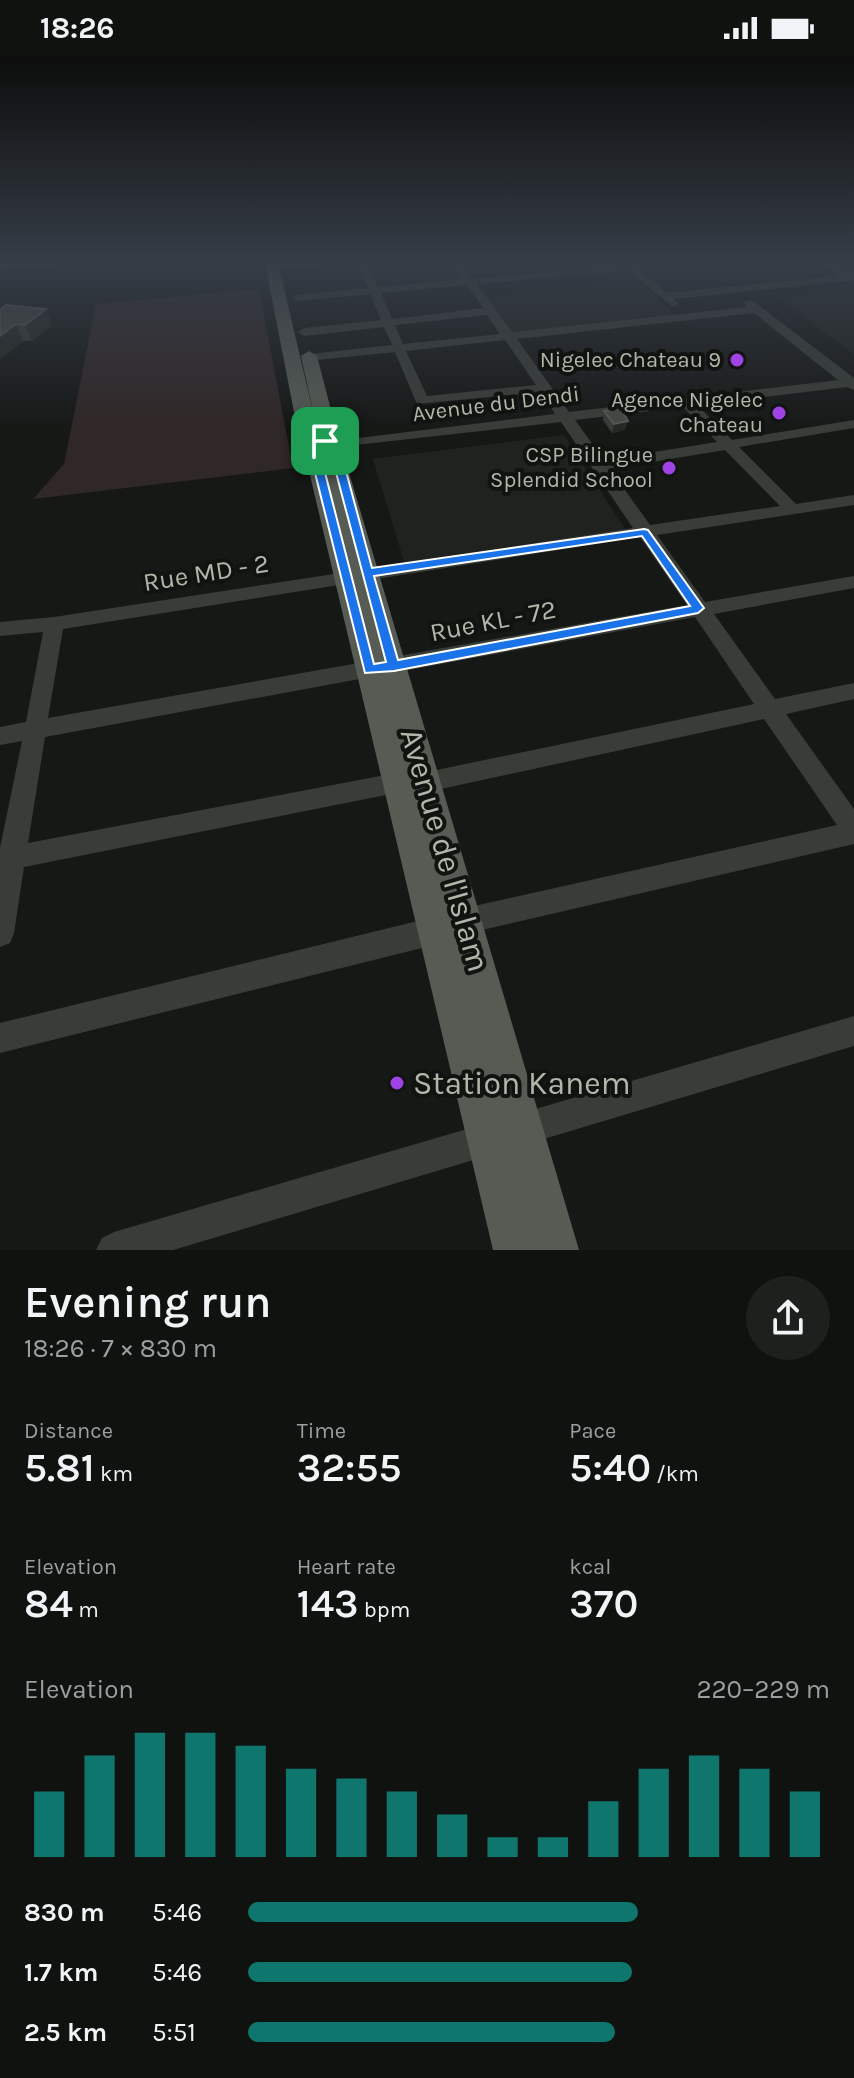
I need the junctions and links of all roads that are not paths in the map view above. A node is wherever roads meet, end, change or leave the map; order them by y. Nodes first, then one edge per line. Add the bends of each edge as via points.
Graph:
1 (295, 319) edge
2 (302, 319) edge
3 (341, 319) edge
4 (386, 319) edge
5 (425, 319) edge
6 (496, 319) edge
7 (673, 319) edge
8 (770, 319) edge
9 (388, 323) junction
10 (510, 338) junction
11 (399, 349) junction
12 (310, 358) junction
13 (853, 383) edge
14 (544, 388) junction
15 (687, 403) junction
16 (566, 419) junction
17 (854, 424) edge
18 (728, 445) junction
19 (325, 447) junction
20 (598, 466) junction
21 (854, 500) edge
22 (792, 509) junction
23 (644, 532) junction
24 (357, 574) junction
25 (854, 582) edge
26 (698, 608) junction
27 (54, 624) junction
28 (0, 629) edge
29 (0, 638) edge
30 (381, 668) junction
31 (854, 691) edge
32 (767, 708) junction
33 (35, 730) junction
34 (0, 736) edge
35 (412, 782) junction
36 (854, 831) edge
37 (6, 859) edge
38 (449, 926) junction
39 (0, 933) edge
40 (854, 1031) edge
41 (0, 1038) edge
42 (524, 1130) junction
43 (488, 1139) junction
44 (114, 1250) edge
45 (516, 1250) edge
46 (556, 1250) edge

1 - 19 main road, Avenue de l'Islam
2 - 12 main road, Avenue de l'Islam
3 - 9 street
4 - 9 street
5 - 9 street
6 - 10 street
7 - 10 street
8 - 13 street
9 - 11 street
10 - 11 street
10 - 14 street
11 - 12 street
11 - 14 street via 422,401
12 - 19 main road, Avenue de l'Islam
13 - 15 street, Avenue du Dendi
14 - 16 street
15 - 16 street, Avenue du Dendi
15 - 18 street
16 - 19 street, Avenue du Dendi
16 - 20 street
17 - 18 street
18 - 20 street
18 - 22 street
19 - 24 main road, Avenue de l'Islam
20 - 23 street
21 - 22 street, Rue MD - 2
22 - 23 street, Rue MD - 2
23 - 24 street, Rue MD - 2
23 - 26 street
24 - 27 street, Rue MD - 2
24 - 30 main road, Avenue de l'Islam
25 - 26 street, Rue KL - 72
26 - 30 street, Rue KL - 72
26 - 32 street
27 - 28 street, Rue MD - 2
27 - 29 street, Rue MD - 2
27 - 33 street
30 - 33 street, Rue KL - 72
30 - 35 main road, Avenue de l'Islam
31 - 32 street
32 - 35 street
32 - 36 street
33 - 34 street, Rue KL - 72
33 - 37 street
35 - 37 street
35 - 38 main road, Avenue de l'Islam
36 - 38 street
37 - 39 street
38 - 41 street
38 - 42 main road, Avenue de l'Islam
38 - 43 main road, Avenue de l'Islam
40 - 42 street
42 - 43 street
42 - 46 main road, Avenue de l'Islam
43 - 44 street
43 - 45 main road, Avenue de l'Islam

